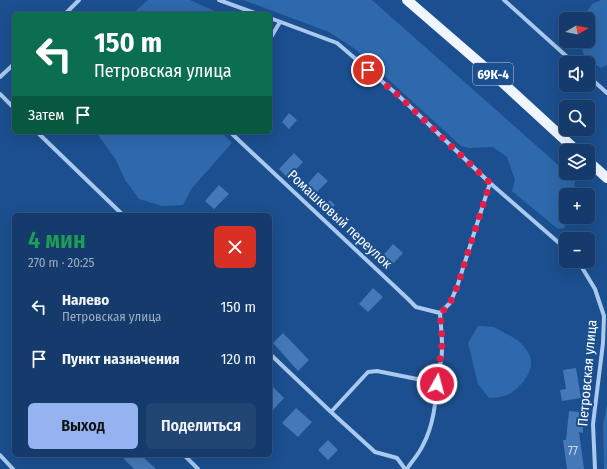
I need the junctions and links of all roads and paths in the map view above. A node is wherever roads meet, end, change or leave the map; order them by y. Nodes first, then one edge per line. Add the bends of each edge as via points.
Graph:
1 (79, 0) edge
2 (219, 0) edge
3 (407, 0) edge
4 (504, 0) edge
5 (67, 12) edge
6 (252, 12) edge
7 (272, 19) edge
8 (280, 22) junction
9 (272, 36) edge
10 (566, 56) edge
11 (12, 66) edge
12 (0, 77) edge
13 (595, 82) edge
14 (607, 93) edge
15 (0, 94) edge
16 (12, 106) edge
17 (39, 134) edge
18 (232, 134) edge
19 (569, 144) edge
20 (595, 167) edge
21 (607, 178) edge
22 (490, 183) junction
23 (121, 213) edge
24 (559, 243) edge
25 (583, 268) edge
26 (440, 314) junction
27 (272, 356) edge
28 (438, 371) junction
29 (331, 412) junction
30 (0, 455) edge
31 (186, 457) edge
32 (13, 469) edge
33 (198, 469) edge
34 (406, 469) edge
35 (595, 469) edge

1 - 5 street
2 - 6 street
3 - 19 main road, 69К-4
4 - 10 street
7 - 8 street
8 - 9 street
8 - 22 street via 337,42 399,96
11 - 12 street
13 - 14 street
15 - 16 street
17 - 23 street
18 - 26 street, Ромашковый переулок via 411,303
20 - 21 main road
22 - 24 street
22 - 26 street via 457,287 450,303
25 - 35 street, Петровская улица via 595,289 604,316 603,348 593,424
26 - 28 street via 442,342
27 - 29 street
28 - 29 street via 422,380 377,371 368,372
28 - 34 street via 437,398 431,424 423,446
29 - 34 street via 376,452 397,458
30 - 32 street
31 - 33 street

